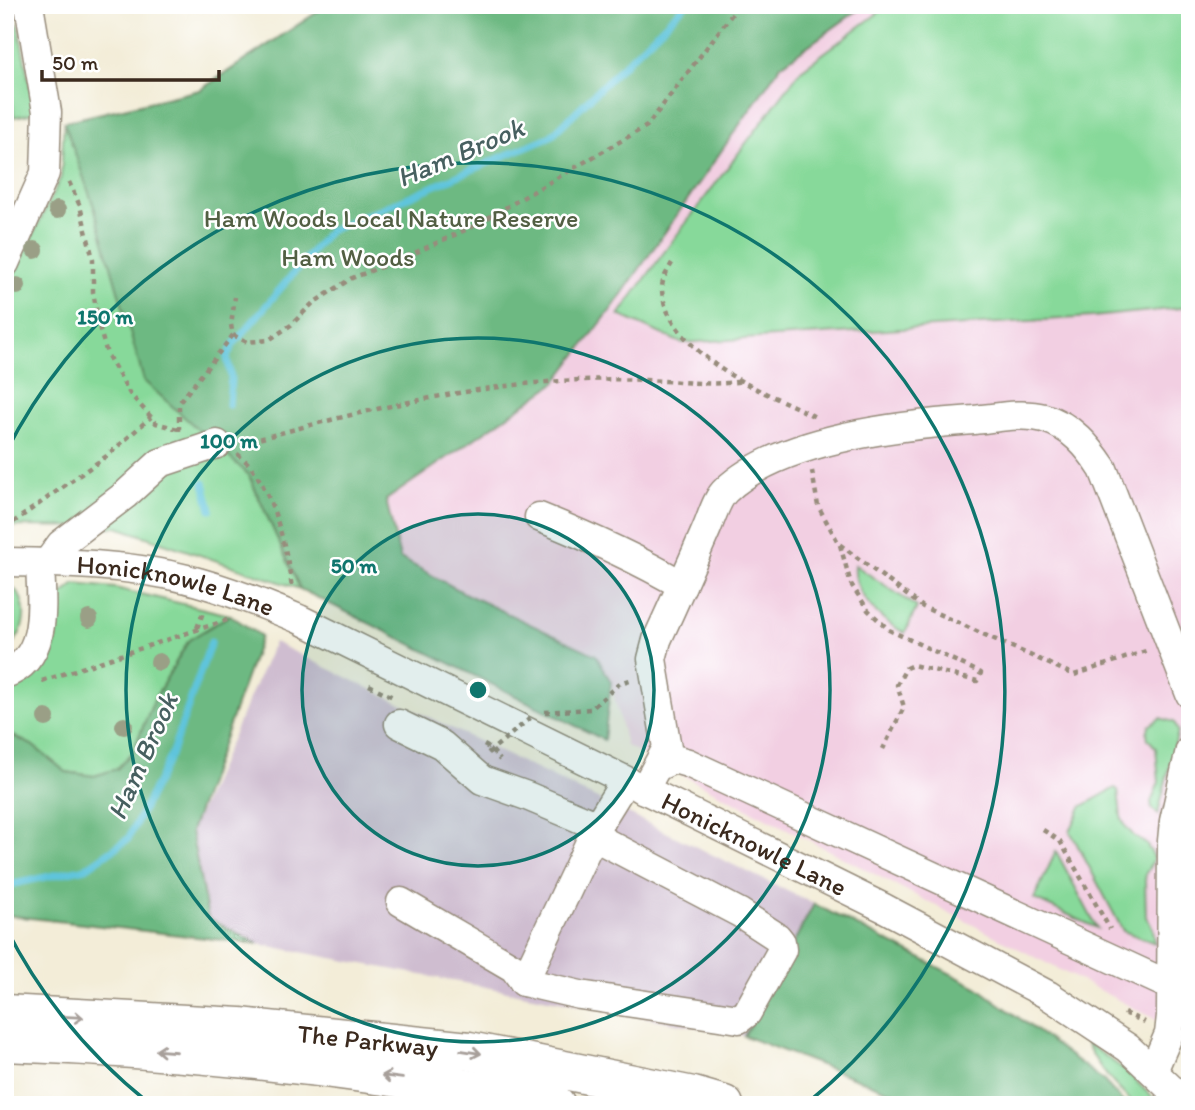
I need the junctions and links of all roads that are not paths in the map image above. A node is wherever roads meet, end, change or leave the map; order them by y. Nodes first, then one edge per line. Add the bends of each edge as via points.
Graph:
1 (29, 5) edge
2 (5, 263) edge
3 (228, 445) road end
4 (539, 517) dead end
5 (5, 562) edge
6 (44, 563) junction
7 (682, 585) junction
8 (5, 674) edge
9 (1189, 688) edge
10 (399, 724) dead end
11 (1190, 750) edge
12 (659, 766) junction
13 (634, 785) junction
14 (595, 831) junction
15 (401, 902) dead end
16 (524, 982) junction
17 (1171, 986) junction
18 (5, 1014) edge
19 (5, 1042) edge
20 (1153, 1071) junction
21 (556, 1105) edge
22 (724, 1105) edge
23 (1188, 1105) edge

1 - 2 street via 47,112 45,173
3 - 6 street, Honicknowle Lane via 160,463
4 - 7 street via 642,561
5 - 6 street, Honicknowle Lane
6 - 8 street via 38,642 24,663
6 - 13 street, Honicknowle Lane via 101,565 175,577 240,596 299,619
7 - 9 street via 724,492 747,473 818,444 868,432 1017,416 1043,418 1087,445 1103,469
7 - 12 street via 652,659 667,748
10 - 14 street via 442,746 482,780 527,796
11 - 17 street via 1172,841
12 - 13 street
12 - 17 street via 674,759 688,763
13 - 14 street
13 - 20 street, Honicknowle Lane via 1048,995 1128,1048
14 - 16 street
14 - 16 street via 740,913 777,937 782,950 747,1013 739,1019
15 - 16 street via 514,968
17 - 20 street via 1169,1034
18 -> 22 highway, The Parkway via 240,1027 469,1051
21 -> 19 highway, The Parkway via 458,1085 245,1057
20 - 23 street, Honicknowle Lane

